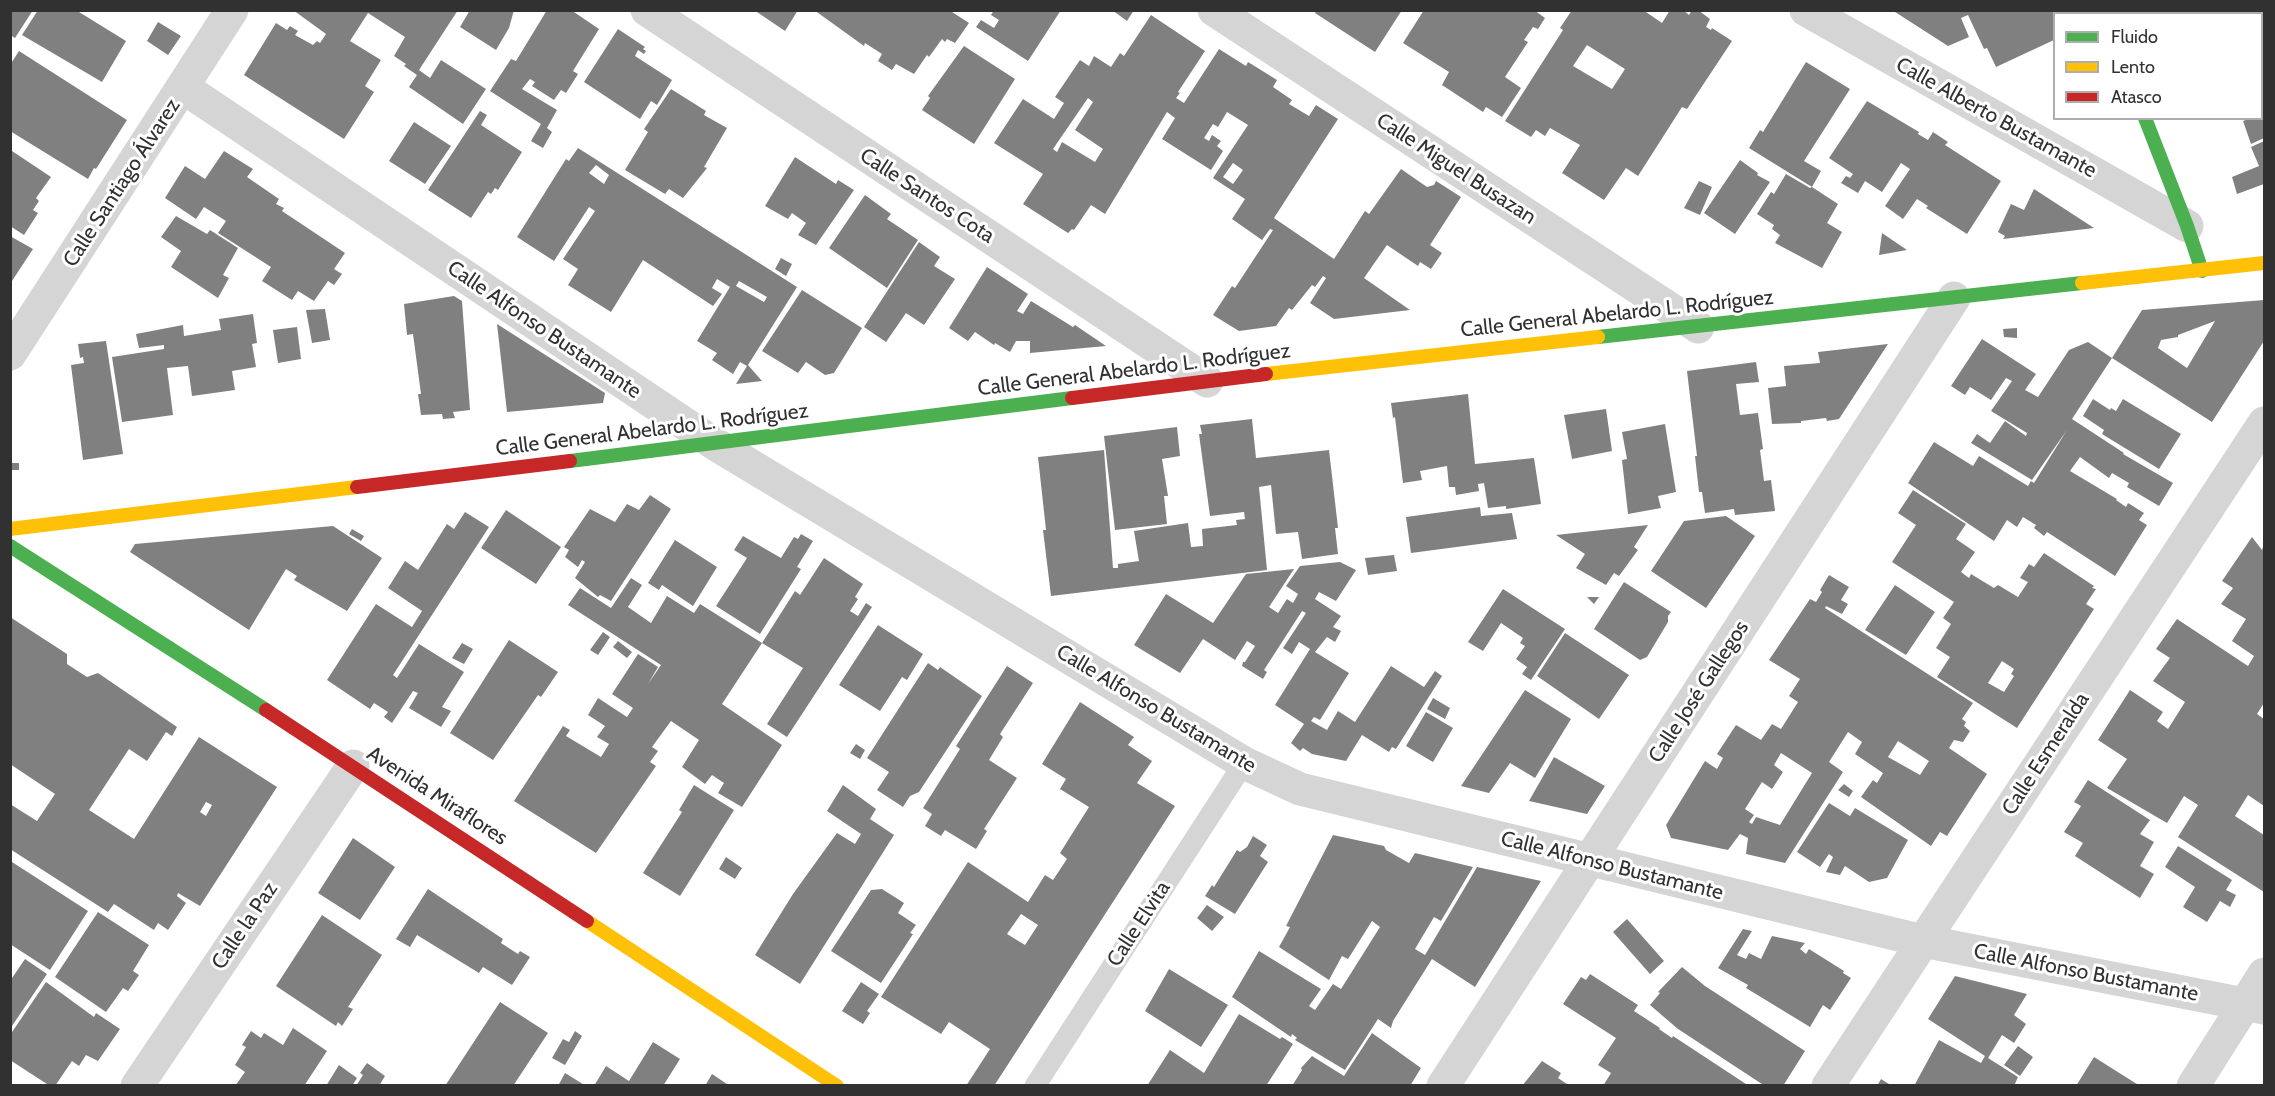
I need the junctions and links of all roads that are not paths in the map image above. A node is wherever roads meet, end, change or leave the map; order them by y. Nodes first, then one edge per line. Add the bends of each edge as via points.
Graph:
1 (232, 10) edge
2 (647, 10) edge
3 (1214, 10) edge
4 (1806, 10) edge
5 (184, 88) junction
6 (2146, 120) edge
7 (2187, 226) junction
8 (2265, 263) edge
9 (2202, 271) junction
10 (1954, 298) junction
11 (1698, 327) junction
12 (10, 354) edge
13 (1207, 381) junction
14 (2265, 423) edge
15 (715, 444) junction
16 (10, 529) edge
17 (10, 546) edge
18 (1244, 763) junction
19 (353, 766) junction
20 (1589, 860) junction
21 (1923, 941) junction
22 (2265, 974) edge
23 (2255, 1006) edge
24 (137, 1086) edge
25 (837, 1086) edge
26 (1035, 1086) edge
27 (1443, 1086) edge
28 (1828, 1086) edge
29 (2193, 1086) edge

1 - 5 street, Calle Santiago Álvarez
2 - 13 street, Calle Santos Cota
3 - 11 street, Calle Miguel Busazan
4 - 7 street, Calle Alberto Bustamante
5 - 12 street, Calle Santiago Álvarez
5 - 15 street, Calle Alfonso Bustamante
6 - 7 main road
7 - 9 main road
8 - 9 main road, Calle General Abelardo L. Rodríguez
9 - 10 main road, Calle General Abelardo L. Rodríguez
10 - 11 main road, Calle General Abelardo L. Rodríguez
10 - 20 street, Calle José Gallegos
11 - 13 main road, Calle General Abelardo L. Rodríguez
13 - 15 main road, Calle General Abelardo L. Rodríguez
14 - 21 street, Calle Esmeralda
15 - 16 main road, Calle General Abelardo L. Rodríguez
15 - 18 street, Calle Alfonso Bustamante
17 - 19 main road, Avenida Miraflores
18 - 20 street, Calle Alfonso Bustamante via 1300,789
18 - 26 lane, Calle Elvita
19 - 24 street, Calle la Paz
19 - 25 main road, Avenida Miraflores
20 - 21 street, Calle Alfonso Bustamante
20 - 27 street, Calle José Gallegos
21 - 23 street, Calle Alfonso Bustamante
21 - 28 street, Calle Esmeralda
22 - 23 street
23 - 29 street

